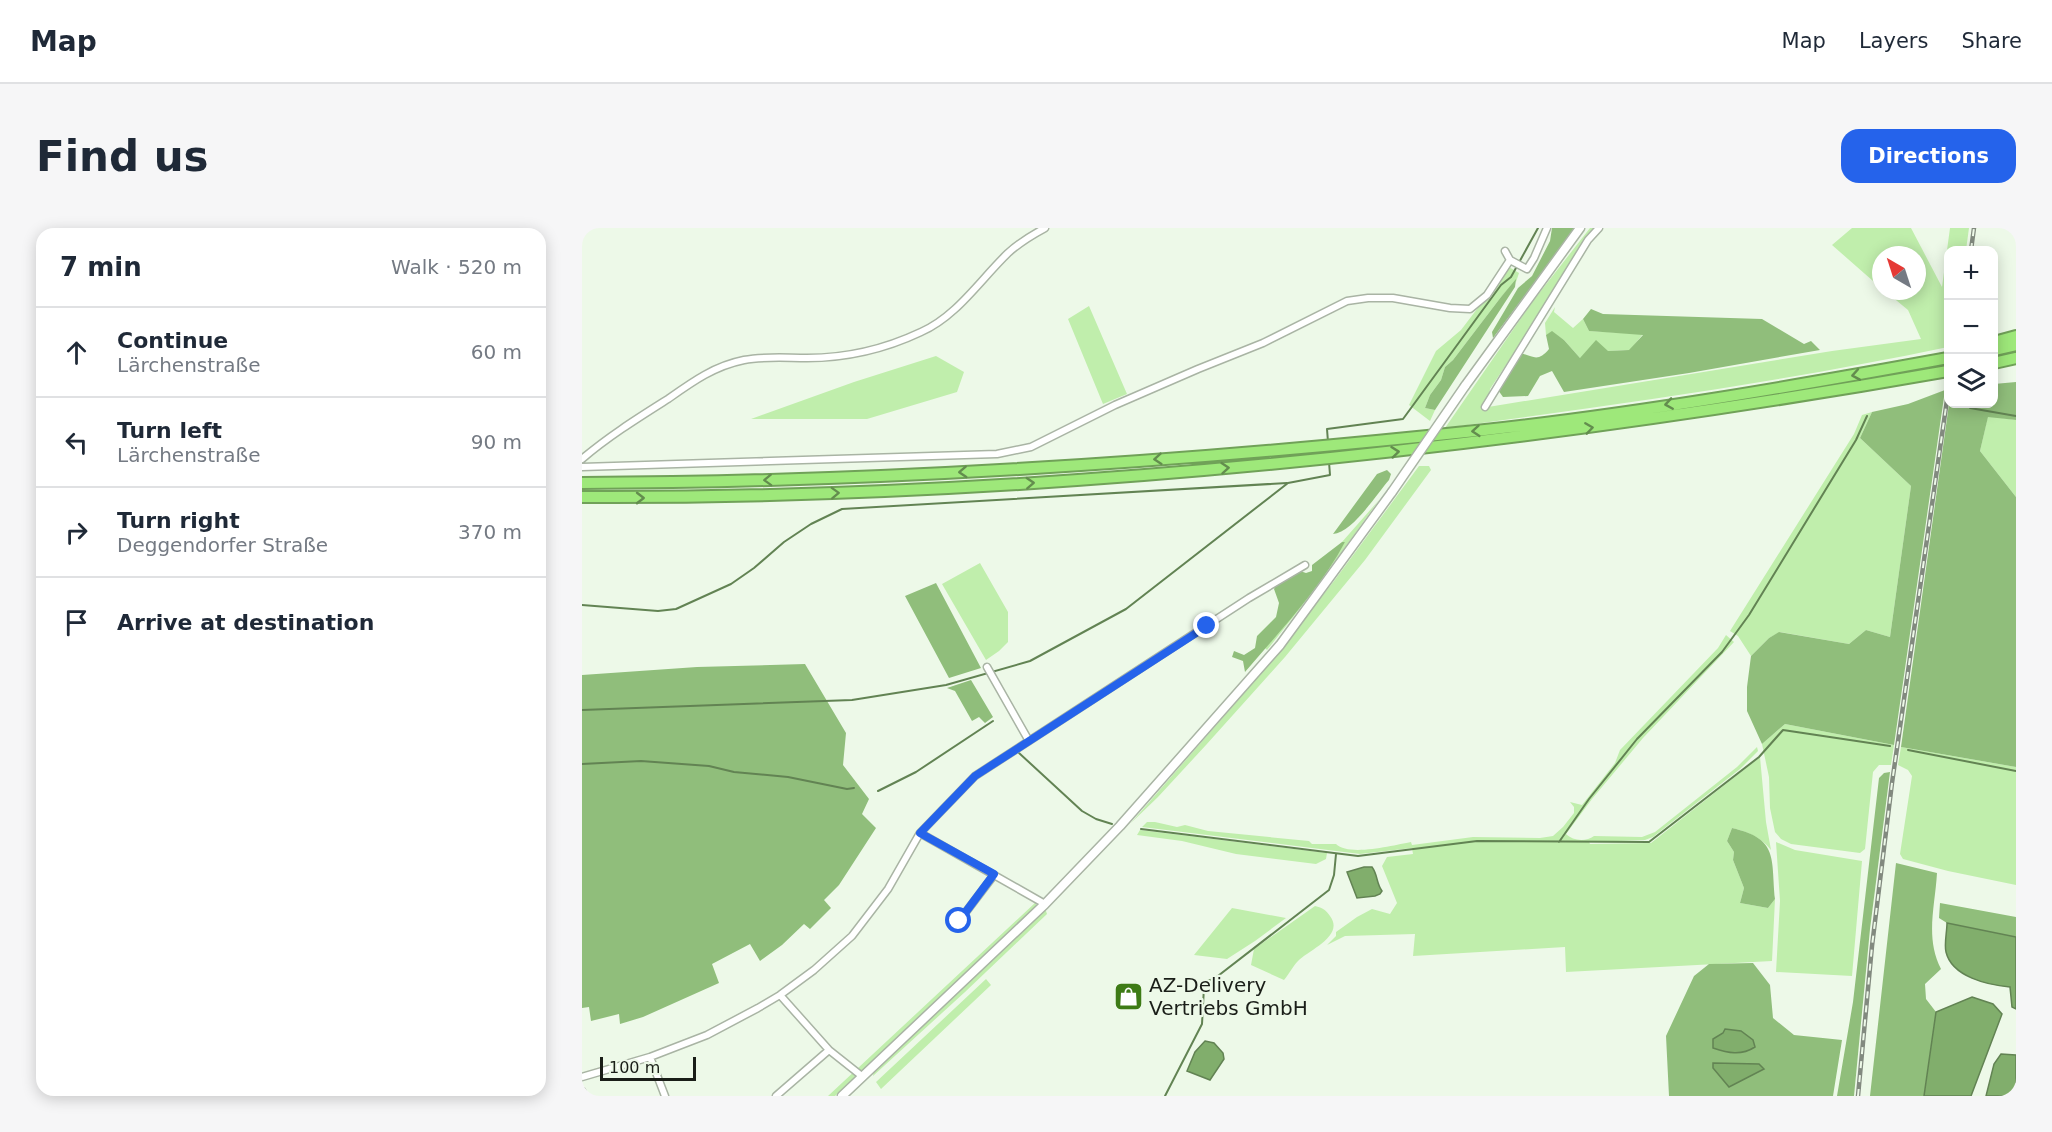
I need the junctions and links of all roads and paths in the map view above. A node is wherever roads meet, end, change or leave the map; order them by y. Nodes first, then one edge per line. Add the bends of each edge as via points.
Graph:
1 (1046, 228) edge
2 (1547, 228) edge
3 (1580, 228) edge
4 (1599, 228) edge
5 (1505, 251) dead end
6 (1515, 263) junction
7 (2016, 336) edge
8 (1998, 341) edge
9 (2016, 345) edge
10 (1998, 349) edge
11 (1944, 354) edge
12 (2016, 358) edge
13 (1944, 359) edge
14 (1998, 362) edge
15 (1913, 365) junction
16 (1944, 372) edge
17 (1485, 407) dead end
18 (582, 459) edge
19 (582, 467) edge
20 (582, 483) edge
21 (582, 497) edge
22 (1305, 565) dead end
23 (989, 671) dead end
24 (1029, 741) junction
25 (920, 833) junction
26 (994, 874) junction
27 (1045, 904) junction
28 (959, 921) dead end
29 (780, 994) junction
30 (829, 1050) junction
31 (650, 1058) junction
32 (582, 1077) edge
33 (862, 1077) junction
34 (582, 1091) edge
35 (584, 1096) edge
36 (665, 1096) edge
37 (776, 1096) edge
38 (842, 1096) edge

1 - 18 street via 1010,251 960,304 924,331 877,349 840,357 766,358 722,365 635,419
2 - 6 street via 1528,268
3 - 27 main road, bridge via 1280,645 1120,826
4 - 17 street
5 - 6 street
6 - 19 street via 1470,309 1393,298 1347,301 1031,447 997,454
7 - 8 highway
9 - 10 highway
11 - 15 highway
12 - 14 highway
13 - 15 highway
15 -> 20 highway via 1571,419 1335,444 867,477
21 -> 16 highway via 869,492 1075,481 1337,458 1571,431
22 - 24 street via 1249,597
23 - 24 street
24 - 25 street via 975,776
25 - 26 street
25 - 29 street via 888,889 852,936
26 - 27 street
26 - 28 street
27 - 33 main road
29 - 30 street
29 - 31 street via 707,1035
30 - 33 street
30 - 37 street
31 - 32 street
31 - 36 street
33 - 38 main road
34 - 35 street

